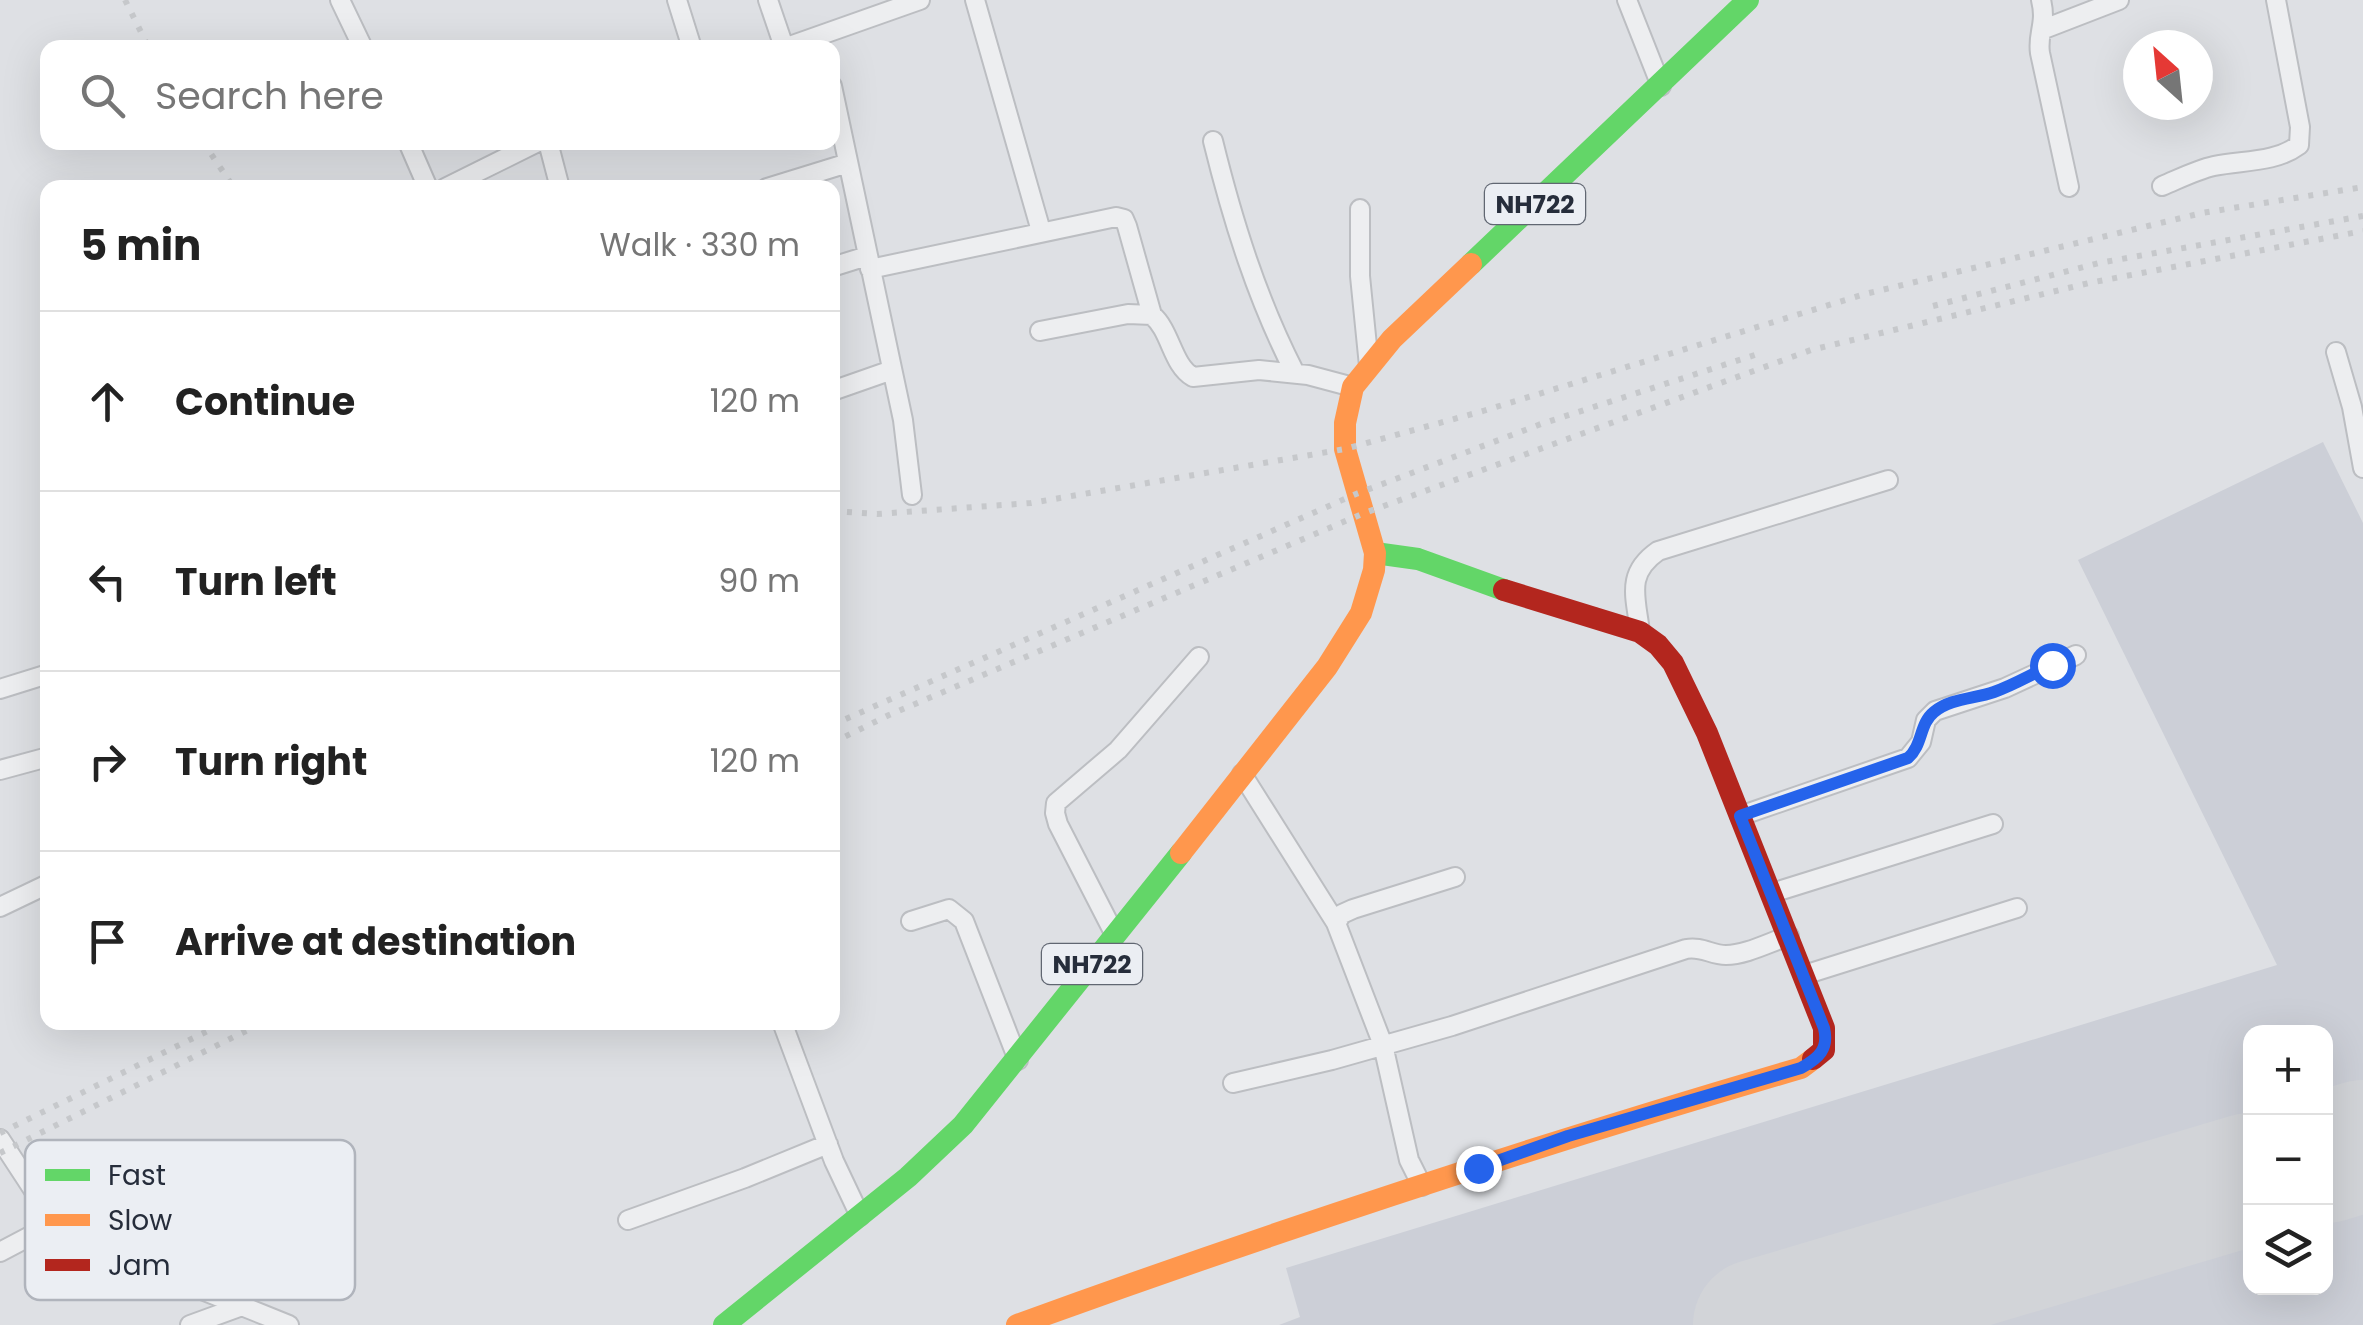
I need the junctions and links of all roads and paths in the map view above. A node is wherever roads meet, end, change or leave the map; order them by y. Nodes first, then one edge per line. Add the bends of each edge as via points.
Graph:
1 (340, 0) edge
2 (676, 0) edge
3 (768, 0) edge
4 (920, 0) edge
5 (975, 0) edge
6 (1627, 0) edge
7 (1748, 0) edge
8 (2041, 0) edge
9 (2118, 0) edge
10 (2276, 0) edge
11 (2044, 29) junction
12 (360, 40) edge
13 (689, 40) edge
14 (781, 40) edge
15 (826, 40) edge
16 (1661, 86) junction
17 (840, 124) edge
18 (1214, 141) dead end
19 (411, 150) edge
20 (522, 150) edge
21 (550, 150) edge
22 (848, 163) junction
23 (425, 180) edge
24 (461, 180) edge
25 (558, 180) edge
26 (794, 180) edge
27 (2162, 186) dead end
28 (2069, 187) dead end
29 (1360, 209) dead end
30 (1041, 231) junction
31 (869, 262) junction
32 (840, 265) edge
33 (1152, 315) junction
34 (1040, 331) dead end
35 (2336, 352) dead end
36 (1369, 366) junction
37 (892, 370) junction
38 (1295, 373) junction
39 (1353, 387) junction
40 (840, 388) edge
41 (2363, 468) edge
42 (1888, 480) dead end
43 (912, 495) dead end
44 (1375, 554) junction
45 (1640, 632) junction
46 (2076, 655) dead end
47 (1199, 657) dead end
48 (40, 676) edge
49 (0, 689) edge
50 (40, 760) edge
51 (0, 770) edge
52 (1242, 774) junction
53 (1740, 816) junction
54 (1993, 824) dead end
55 (1455, 877) dead end
56 (40, 888) edge
57 (1772, 893) junction
58 (0, 907) edge
59 (2017, 908) dead end
60 (910, 921) dead end
61 (1336, 923) junction
62 (1115, 934) junction
63 (1789, 936) junction
64 (1804, 975) junction
65 (785, 1030) edge
66 (1383, 1045) junction
67 (1018, 1060) junction
68 (1234, 1084) dead end
69 (0, 1139) edge
70 (828, 1144) junction
71 (25, 1177) edge
72 (1422, 1186) junction
73 (860, 1216) junction
74 (628, 1220) dead end
75 (25, 1239) edge
76 (0, 1252) edge
77 (227, 1300) edge
78 (242, 1306) junction
79 (190, 1325) edge
80 (289, 1325) edge
81 (724, 1325) edge
82 (1017, 1325) edge

1 - 12 street
2 - 13 street
3 - 14 street
4 - 15 street
5 - 30 street
6 - 16 street
7 - 16 main road, NH722
8 - 11 street
9 - 11 street
10 - 27 street via 2299,145
11 - 28 street via 2038,42
16 - 36 main road, NH722
17 - 22 street
18 - 38 street via 1256,287
19 - 23 street
20 - 24 street
21 - 25 street
22 - 26 street
22 - 31 street
29 - 36 street
30 - 31 street
30 - 33 street via 1124,219
31 - 32 street
31 - 37 street
33 - 34 street
33 - 38 street via 1168,332 1187,374
35 - 41 street
36 - 39 main road, NH722
37 - 40 street
37 - 43 street
38 - 39 street
39 - 44 main road, NH722 via 1345,449
42 - 45 street via 1658,551 1635,575
44 - 45 main road via 1418,560
44 - 52 main road, NH722 via 1366,598 1347,637
45 - 53 main road via 1673,663
46 - 53 street via 1935,710 1908,758
47 - 62 street via 1118,750 1056,804 1058,824
48 - 49 street
50 - 51 street
52 - 61 street
52 - 62 main road, NH722
53 - 57 main road
54 - 57 street
55 - 61 street via 1353,909
56 - 58 street
57 - 63 main road
59 - 64 street
60 - 67 street via 949,909 964,921
61 - 66 street
62 - 67 main road, NH722
63 - 64 main road
63 - 66 street via 1732,954 1686,949
64 - 72 main road via 1826,1039 1824,1050 1801,1068
65 - 70 street
66 - 68 street
66 - 72 street via 1409,1160
67 - 73 main road, NH722 via 963,1125
69 - 71 street
70 - 73 street
70 - 74 street
72 - 82 main road
73 - 81 main road, NH722
75 - 76 street
77 - 78 street
78 - 79 street
78 - 80 street

